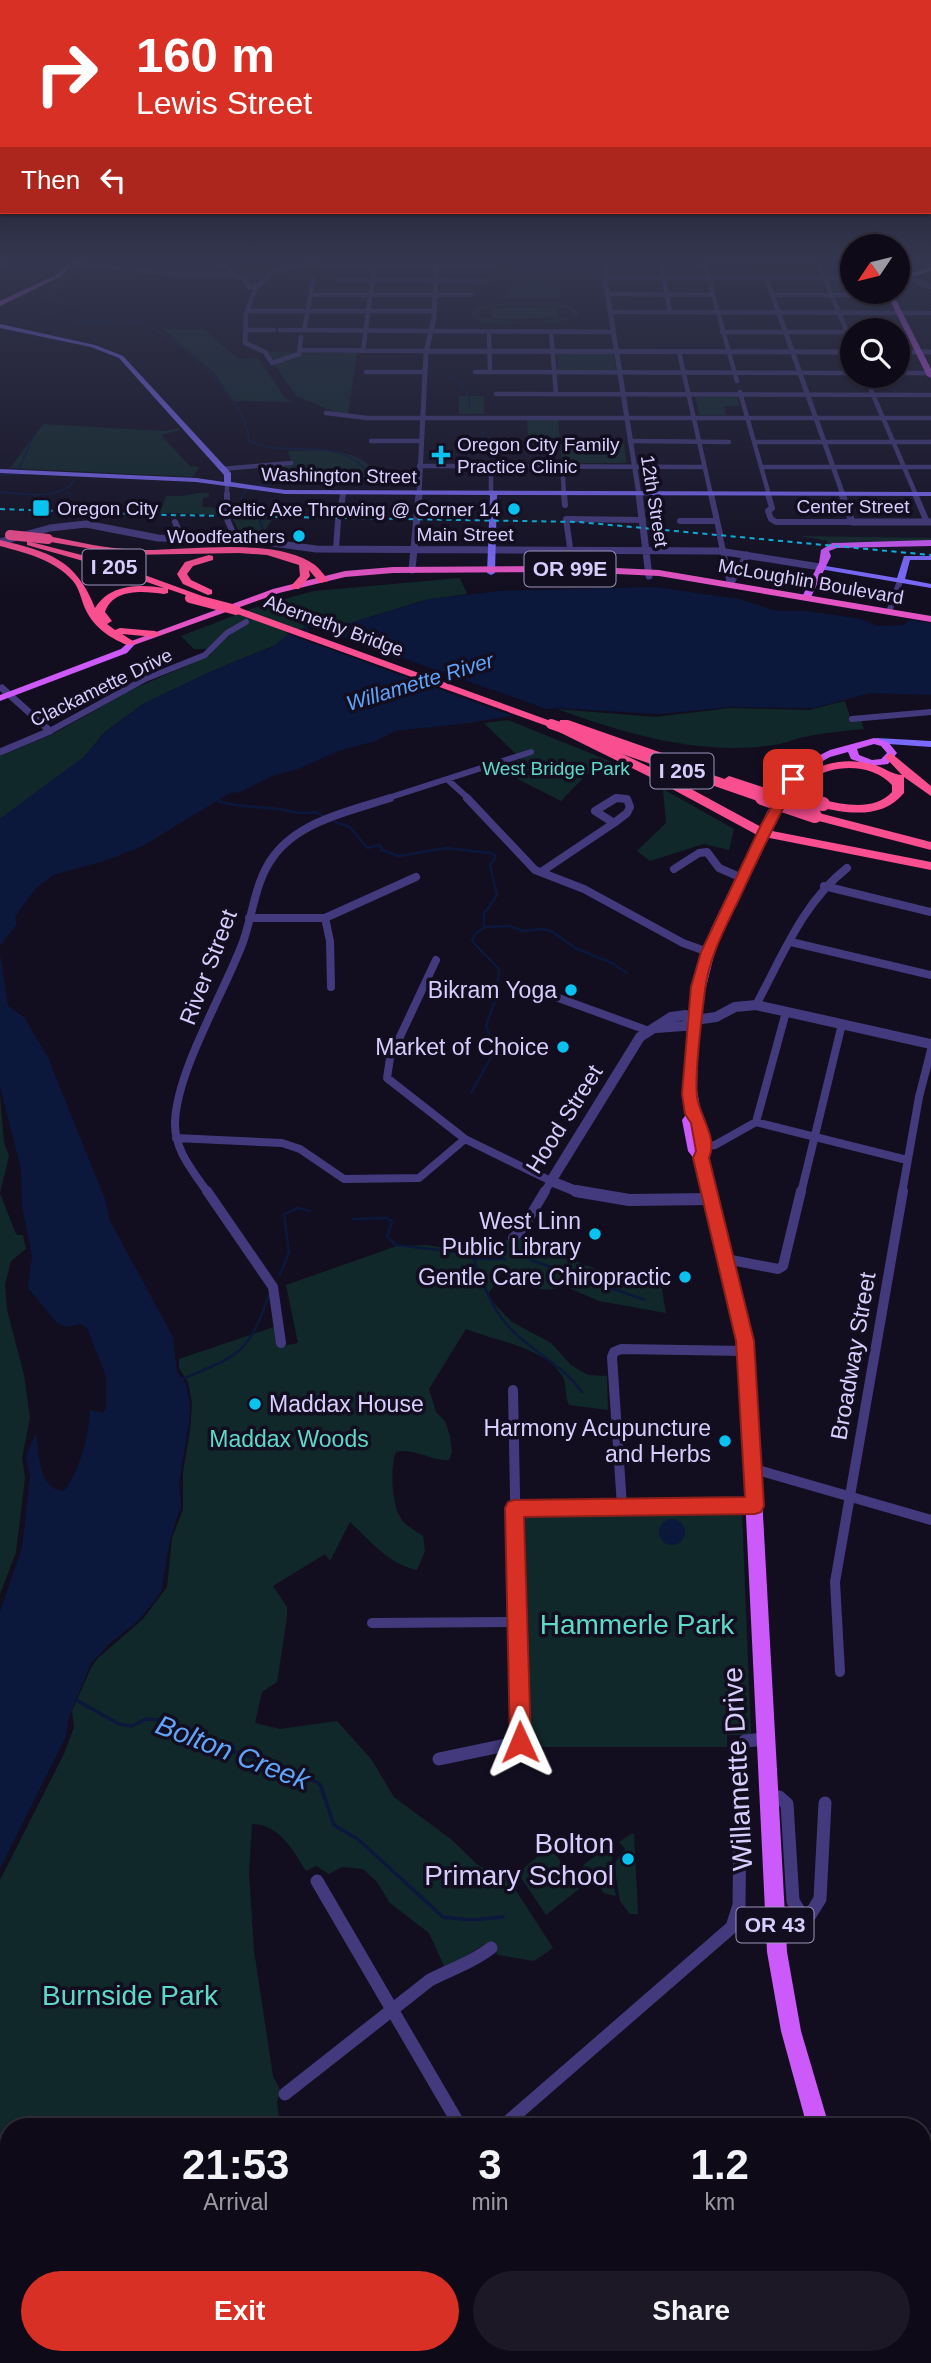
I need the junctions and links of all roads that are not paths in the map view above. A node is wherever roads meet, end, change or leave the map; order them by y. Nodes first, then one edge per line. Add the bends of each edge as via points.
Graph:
1 (135, 370) edge
2 (366, 372) dead end
3 (425, 372) joint
4 (475, 372) dead end
5 (490, 372) joint
6 (554, 372) junction
7 (619, 372) junction
8 (684, 373) junction
9 (734, 373) junction
10 (799, 373) junction
11 (840, 373) edge
12 (910, 373) edge
13 (931, 374) edge
14 (737, 381) dead end
15 (870, 388) edge
16 (740, 393) junction
17 (496, 394) dead end
18 (556, 394) junction
19 (623, 394) junction
20 (689, 394) junction
21 (807, 395) junction
22 (873, 395) junction
23 (931, 395) edge
24 (326, 413) dead end
25 (422, 416) junction
26 (626, 417) junction
27 (695, 417) junction
28 (747, 418) junction
29 (815, 418) junction
30 (883, 418) junction
31 (931, 418) edge
32 (371, 441) dead end
33 (421, 441) junction
34 (630, 441) junction
35 (700, 442) junction
36 (729, 442) dead end
37 (754, 442) junction
38 (824, 442) junction
39 (893, 442) junction
40 (931, 442) edge
41 (291, 463) dead end
42 (419, 466) junction
43 (491, 466) junction
44 (634, 467) junction
45 (705, 467) junction
46 (761, 467) junction
47 (833, 467) junction
48 (931, 467) edge
49 (904, 468) junction
50 (222, 469) junction
51 (0, 471) edge
52 (563, 478) dead end
53 (227, 483) junction
54 (343, 492) junction
55 (418, 492) junction
56 (491, 492) junction
57 (564, 493) junction
58 (638, 493) junction
59 (711, 494) junction
60 (768, 494) junction
61 (842, 494) junction
62 (916, 494) junction
63 (931, 494) edge
64 (565, 505) dead end
65 (643, 520) junction
66 (680, 521) dead end
67 (717, 521) junction
68 (175, 522) dead end
69 (852, 522) junction
70 (929, 522) edge
71 (2, 538) edge
72 (183, 540) junction
73 (236, 540) junction
74 (39, 541) junction
75 (931, 543) edge
76 (336, 550) junction
77 (414, 550) junction
78 (492, 550) junction
79 (569, 550) junction
80 (647, 550) junction
81 (724, 551) junction
82 (747, 555) junction
83 (931, 558) edge
84 (821, 564) junction
85 (303, 566) junction
86 (573, 569) junction
87 (412, 570) junction
88 (491, 571) junction
89 (649, 574) junction
90 (900, 580) junction
91 (324, 581) junction
92 (730, 584) junction
93 (931, 586) edge
94 (295, 587) junction
95 (200, 595) junction
96 (807, 597) junction
97 (239, 608) junction
98 (890, 612) junction
99 (931, 619) edge
100 (246, 622) dead end
101 (120, 631) junction
102 (155, 634) junction
103 (131, 643) junction
104 (3, 692) edge
105 (931, 712) edge
106 (852, 719) dead end
107 (551, 724) junction
108 (50, 731) junction
109 (877, 741) junction
110 (911, 743) junction
111 (931, 744) edge
112 (851, 747) junction
113 (0, 752) edge
114 (531, 752) dead end
115 (892, 755) junction
116 (859, 760) junction
117 (816, 762) junction
118 (878, 763) junction
119 (448, 780) junction
120 (900, 786) junction
121 (931, 792) edge
122 (776, 807) junction
123 (819, 810) junction
124 (614, 823) junction
125 (763, 834) junction
126 (931, 839) edge
127 (931, 846) edge
128 (931, 866) edge
129 (847, 868) dead end
130 (674, 869) dead end
131 (541, 873) junction
132 (416, 877) dead end
133 (742, 878) junction
134 (824, 886) junction
135 (931, 912) edge
136 (249, 918) junction
137 (325, 918) junction
138 (791, 942) junction
139 (708, 952) junction
140 (436, 960) dead end
141 (931, 975) edge
142 (331, 987) dead end
143 (553, 996) dead end
144 (756, 1005) junction
145 (786, 1012) junction
146 (695, 1020) junction
147 (842, 1024) junction
148 (652, 1030) junction
149 (931, 1044) edge
150 (931, 1050) edge
151 (756, 1122) junction
152 (176, 1138) junction
153 (465, 1139) junction
154 (814, 1139) junction
155 (702, 1152) junction
156 (907, 1160) junction
157 (551, 1181) junction
158 (712, 1199) junction
159 (513, 1238) dead end
160 (726, 1259) junction
161 (781, 1268) joint
162 (281, 1343) dead end
163 (746, 1351) junction
164 (513, 1391) dead end
165 (754, 1468) junction
166 (851, 1495) junction
167 (622, 1506) junction
168 (755, 1506) junction
169 (514, 1508) junction
170 (931, 1520) edge
171 (518, 1622) junction
172 (372, 1623) dead end
173 (839, 1672) dead end
174 (765, 1739) junction
175 (439, 1759) dead end
176 (769, 1796) junction
177 (825, 1803) dead end
178 (317, 1881) dead end
179 (491, 1948) dead end
180 (392, 2009) junction
181 (285, 2094) dead end
182 (455, 2118) edge
183 (512, 2118) edge
184 (816, 2118) edge

1 - 50 main road
2 - 3 street
3 - 25 street
4 - 5 street
5 - 6 street
6 - 7 street
6 - 18 street
7 - 8 street
7 - 19 street, 12th Street
8 - 9 street
8 - 20 street
9 - 10 street
9 - 14 street
10 - 11 street
10 - 21 street
12 - 13 street
15 - 22 street
16 - 20 street
16 - 21 street
16 - 28 street
17 - 18 street
18 - 19 street
19 - 20 street
19 - 26 street, 12th Street
20 - 27 street
21 - 22 street
21 - 29 street
22 - 23 street
22 - 30 street
24 - 25 street via 359,418
25 - 26 street
25 - 33 street
26 - 27 street
26 - 34 street, 12th Street
27 - 28 street
27 - 35 street
28 - 29 street
28 - 37 street
29 - 30 street
29 - 38 street
30 - 31 street
30 - 39 street
32 - 33 street
33 - 42 street
34 - 35 street
34 - 44 street, 12th Street
35 - 36 street
35 - 45 street
37 - 38 street
37 - 46 street
38 - 39 street
38 - 47 street
39 - 40 street
39 - 49 street
41 - 50 street
42 - 43 street
42 - 55 street
43 - 44 street
43 - 56 street
44 - 45 street
44 - 58 street, 12th Street
45 - 59 street
46 - 47 street
46 - 60 street
47 - 49 street
47 - 61 street
48 - 49 street
49 - 62 street
50 - 53 main road
51 - 53 main road, Washington Street
52 - 57 street
53 - 54 main road, Washington Street via 281,491
53 - 73 street via 227,519
54 - 55 main road, Washington Street
54 - 76 street
55 - 56 main road, Washington Street
55 - 77 street
56 - 57 main road, Washington Street
56 - 78 main road
57 - 58 main road, Washington Street
57 - 64 street
58 - 59 main road, Washington Street
58 - 65 street, 12th Street
59 - 60 main road, Washington Street
59 - 67 street
60 - 61 main road, Washington Street
60 - 69 street, Center Street via 772,508 768,511 776,522
61 - 62 main road, Washington Street
61 - 69 street
62 - 63 main road, Washington Street
62 - 70 street
65 - 79 street via 566,519
65 - 80 street, 12th Street
66 - 67 street
67 - 81 street
68 - 72 street
69 - 70 street, Center Street
71 - 72 street, Main Street via 81,524
71 - 74 highway, I 205
71 - 74 highway, bridge
71 - 103 highway via 71,573 97,620
72 - 73 street, Main Street
73 - 76 street, Main Street
74 - 91 highway via 134,553 287,555 305,563
74 - 95 highway, I 205
75 - 84 main road via 841,544 828,548
76 - 77 street, Main Street
77 - 78 street, Main Street
77 - 87 street
78 - 79 street, Main Street
78 - 88 main road
79 - 80 street, Main Street
79 - 86 street
80 - 81 street, Main Street
80 - 89 street, 12th Street
81 - 82 street, Main Street
81 - 92 street
82 - 84 street, Main Street
82 - 92 street
83 - 90 main road via 910,557
84 - 90 main road, Main Street
84 - 96 main road
85 - 91 highway
85 - 94 highway via 305,576
85 - 95 highway via 284,558 250,555 209,558 185,567 183,578
86 - 88 highway, McLoughlin Boulevard / OR 99E
86 - 89 highway, McLoughlin Boulevard / OR 99E
87 - 88 highway, McLoughlin Boulevard / OR 99E
87 - 91 highway, McLoughlin Boulevard / OR 99E via 345,574
88 - 89 highway, McLoughlin Boulevard / OR 99E
88 - 91 highway, McLoughlin Boulevard / OR 99E
89 - 92 highway, McLoughlin Boulevard / OR 99E
90 - 93 main road, Main Street
90 - 98 street
91 - 94 highway, McLoughlin Boulevard / OR 99E
92 - 96 highway, McLoughlin Boulevard / OR 99E
94 - 102 highway, McLoughlin Boulevard / OR 99E
95 - 97 highway, bridge
95 - 97 highway
95 - 101 highway via 144,588 114,595 100,612
96 - 98 highway, McLoughlin Boulevard / OR 99E
97 - 107 highway, Abernethy Bridge / I 205
97 - 123 highway, Abernethy Bridge / I 205, bridge
98 - 99 highway, McLoughlin Boulevard / OR 99E
100 - 108 street, Clackamette Drive via 202,656 141,681
101 - 102 highway
101 - 103 highway
102 - 103 highway, McLoughlin Boulevard / OR 99E
103 - 104 main road, McLoughlin Boulevard / OR 99E via 124,651
104 - 108 street
105 - 106 street
107 - 123 highway, Abernethy Bridge / I 205, bridge
107 - 125 highway, bridge
108 - 113 street, Clackamette Drive
109 - 110 main road, OR 43
109 - 112 main road, OR 43 via 858,741
109 - 115 main road via 888,746
110 - 111 main road, OR 43
110 - 115 main road
112 - 116 main road
112 - 117 main road, Willamette Drive / OR 43
114 - 119 street, River Street
115 - 118 main road
115 - 121 highway via 898,766
116 - 117 main road
116 - 118 main road
117 - 122 main road, Willamette Drive / OR 43 via 790,782
118 - 120 highway via 896,773
119 - 131 street
119 - 136 street, River Street via 306,828 273,856
120 - 122 highway via 882,771 834,766 806,777
120 - 123 highway via 895,797 877,806
122 - 125 main road, Willamette Drive / OR 43
123 - 126 highway, I 205
123 - 127 highway, I 205
124 - 124 street via 629,811 627,799 616,798 595,811
124 - 131 street
125 - 128 highway
125 - 133 main road, Willamette Drive / OR 43
129 - 134 street
130 - 133 street via 707,852 719,868
131 - 139 street
132 - 137 street
133 - 139 main road, Willamette Drive / OR 43
134 - 135 street
134 - 138 street
136 - 137 street
136 - 152 street, River Street via 189,1067 177,1108
137 - 142 street
138 - 141 street
138 - 144 street
139 - 146 main road, Willamette Drive / OR 43
140 - 153 street via 390,1058 387,1078
143 - 148 street
144 - 145 street
144 - 146 street
145 - 147 street
145 - 151 street
146 - 148 street
146 - 155 main road, Willamette Drive / OR 43 via 689,1094 693,1114 689,1120 695,1151
147 - 149 street
147 - 154 street
148 - 157 street, Hood Street via 637,1041
150 - 156 street, Broadway Street
151 - 154 street
151 - 155 street
152 - 153 street via 284,1143 306,1152 344,1179 419,1178
152 - 162 street via 180,1152 273,1287
153 - 157 street
154 - 156 street
154 - 161 street
155 - 158 main road, Willamette Drive / OR 43
156 - 166 street, Broadway Street
157 - 158 street via 597,1199
157 - 159 street, Hood Street
158 - 160 main road, Willamette Drive / OR 43
160 - 161 street
160 - 163 main road, Willamette Drive / OR 43
163 - 165 main road, Willamette Drive / OR 43
163 - 167 street via 614,1352
164 - 169 street
165 - 166 street
165 - 168 main road, Willamette Drive / OR 43
166 - 170 street
166 - 173 street, Broadway Street via 835,1583
167 - 168 street
167 - 169 street
168 - 174 main road, Willamette Drive / OR 43
169 - 171 street
171 - 172 street
171 - 175 street via 520,1742
174 - 176 main road, Willamette Drive / OR 43
174 - 183 street via 745,1741 741,1752 739,1905 732,1927
176 - 177 street via 787,1804 793,1900 801,1914 810,1915 820,1899
176 - 184 main road, Willamette Drive / OR 43 via 779,1964 789,2021
178 - 180 street
179 - 180 street via 470,1964 430,1980
180 - 181 street
180 - 182 street

